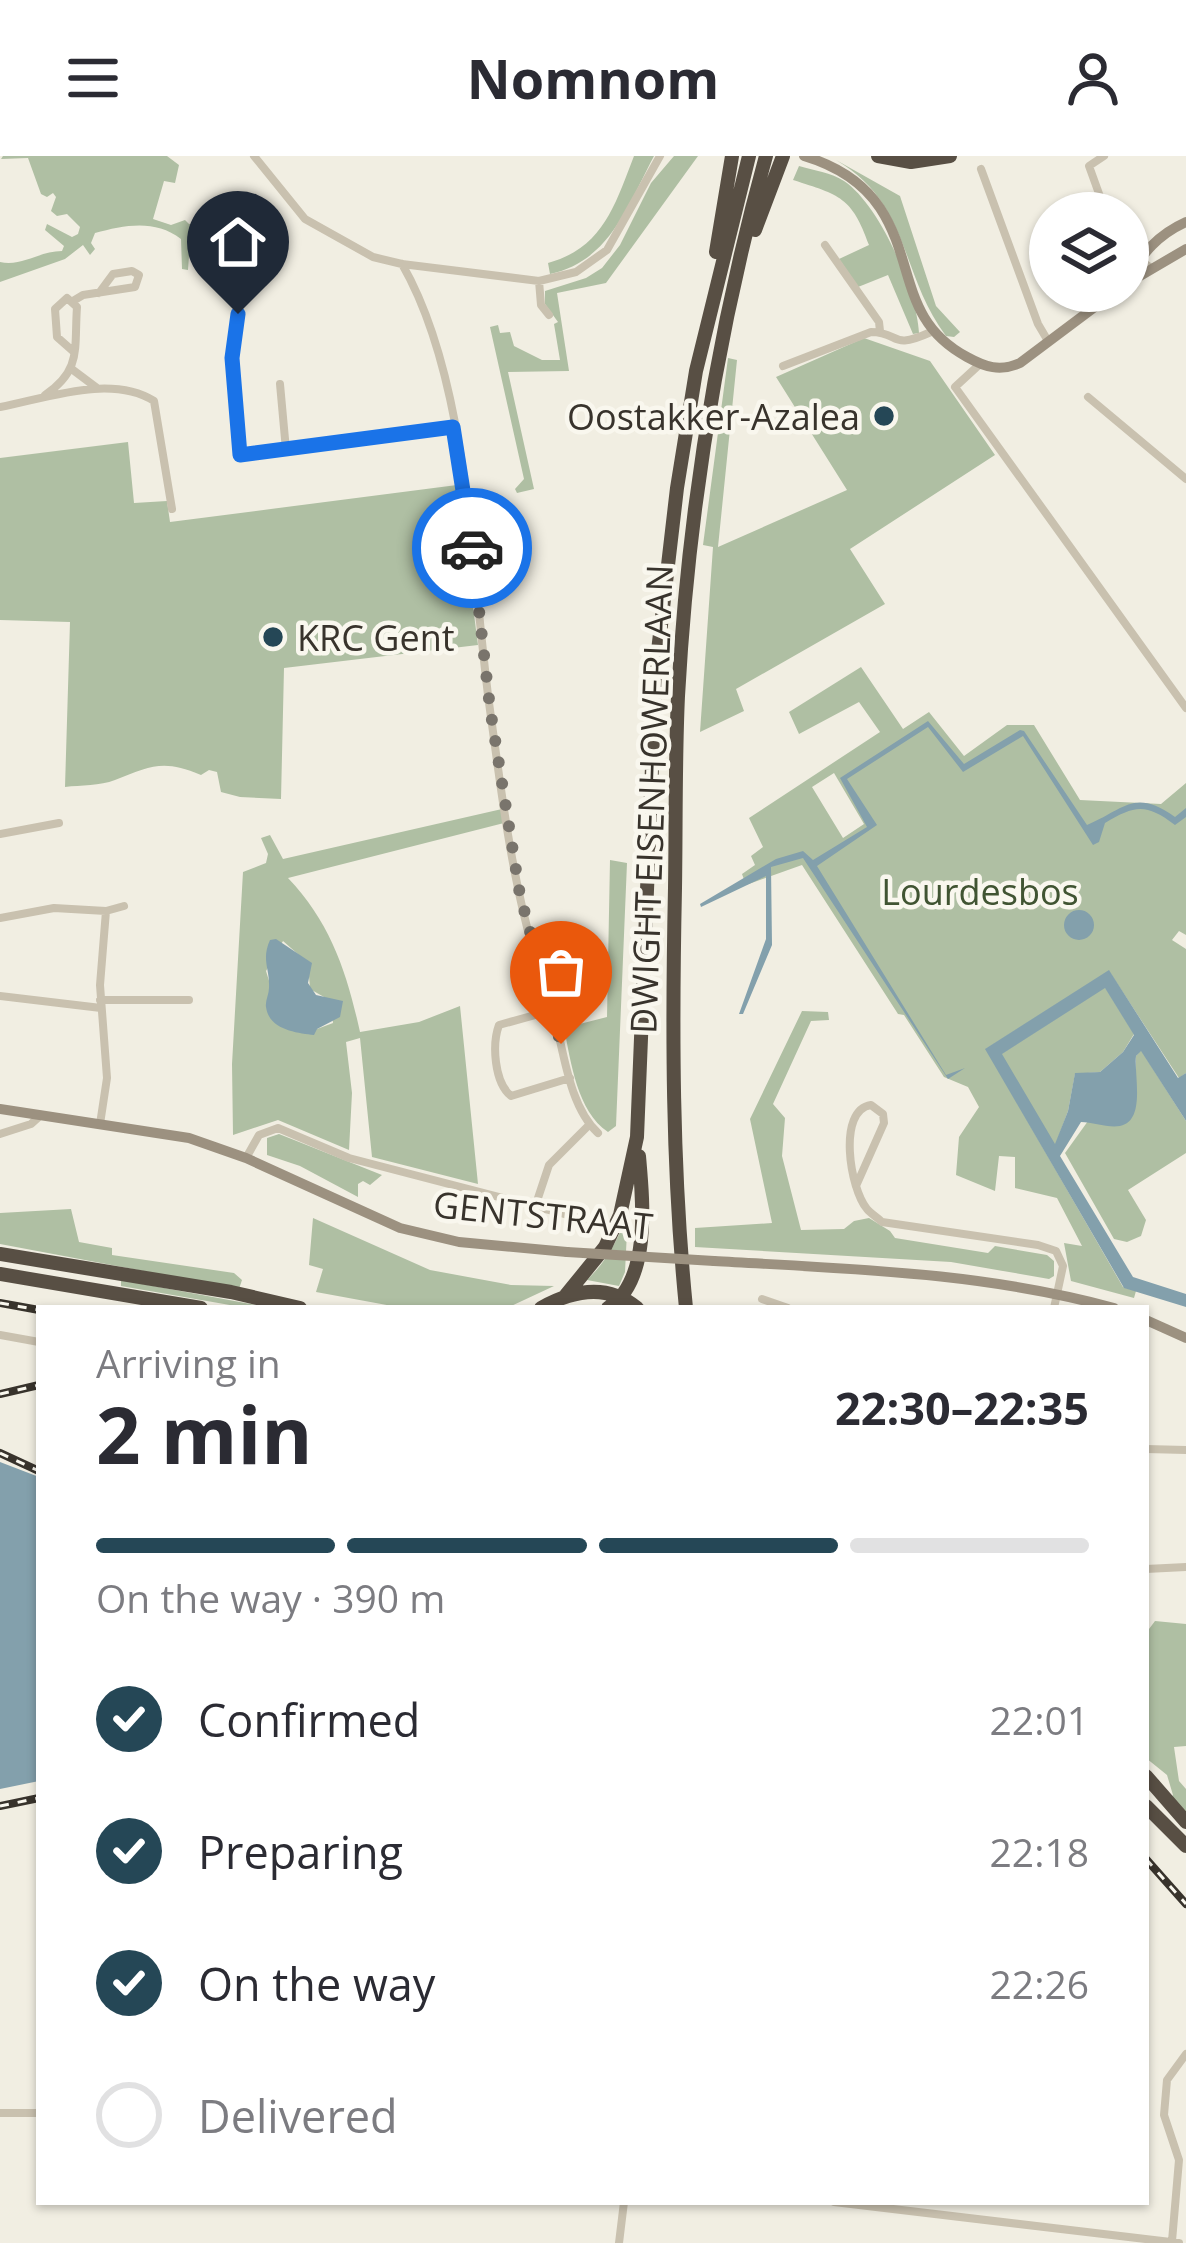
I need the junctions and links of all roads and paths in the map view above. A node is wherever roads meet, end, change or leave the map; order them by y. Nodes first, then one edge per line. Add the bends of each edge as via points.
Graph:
1 (254, 156) edge
2 (660, 156) edge
3 (732, 156) edge
4 (749, 156) edge
5 (766, 156) edge
6 (783, 156) edge
7 (804, 156) edge
8 (878, 156) edge
9 (950, 156) edge
10 (1104, 156) edge
11 (981, 169) dead end
12 (1098, 192) edge
13 (1186, 222) edge
14 (825, 245) dead end
15 (1149, 249) edge
16 (1186, 249) edge
17 (402, 264) junction
18 (1151, 268) edge
19 (539, 281) junction
20 (99, 293) junction
21 (74, 302) junction
22 (1088, 312) edge
23 (238, 314) dead end
24 (549, 315) dead end
25 (706, 321) junction
26 (725, 326) junction
27 (880, 332) junction
28 (931, 332) junction
29 (1049, 342) junction
30 (74, 352) junction
31 (980, 364) junction
32 (784, 366) dead end
33 (73, 370) junction
34 (280, 384) dead end
35 (99, 389) junction
36 (1088, 397) dead end
37 (39, 400) junction
38 (0, 406) edge
39 (453, 427) junction
40 (286, 450) junction
41 (1186, 479) edge
42 (172, 509) dead end
43 (1186, 708) edge
44 (59, 823) dead end
45 (0, 834) edge
46 (124, 906) dead end
47 (106, 911) junction
48 (0, 918) edge
49 (0, 996) edge
50 (189, 1000) dead end
51 (101, 1004) junction
52 (553, 1010) junction
53 (570, 1078) junction
54 (0, 1109) edge
55 (40, 1115) junction
56 (100, 1124) junction
57 (589, 1125) junction
58 (598, 1133) dead end
59 (0, 1134) edge
60 (637, 1137) junction
61 (246, 1158) junction
62 (856, 1186) junction
63 (535, 1207) junction
64 (591, 1221) dead end
65 (0, 1254) edge
66 (0, 1274) edge
67 (1058, 1293) junction
68 (566, 1295) junction
69 (622, 1297) junction
70 (762, 1298) dead end
71 (183, 1305) edge
72 (287, 1305) edge
73 (547, 1305) edge
74 (612, 1305) edge
75 (634, 1305) edge
76 (686, 1305) edge
77 (780, 1305) edge
78 (1055, 1305) edge
79 (1103, 1305) edge
80 (1149, 1320) edge
81 (1186, 1334) edge
82 (0, 1335) edge
83 (36, 1341) edge
84 (1149, 1449) edge
85 (1185, 1453) edge
86 (1186, 1567) edge
87 (1149, 1569) edge
88 (1149, 1779) edge
89 (1149, 1809) edge
90 (1186, 1822) edge
91 (1186, 1846) edge
92 (1186, 2054) edge
93 (36, 2113) edge
94 (0, 2114) edge
95 (624, 2205) edge
96 (859, 2205) edge
97 (619, 2243) edge
98 (1175, 2243) edge

1 - 17 street via 305,219
2 - 19 street via 607,250 576,272
3 - 25 highway
4 - 25 highway, DWIGHT EISENHOWERLAAN
5 - 26 highway, DWIGHT EISENHOWERLAAN
6 - 26 highway
7 - 28 street via 850,177 880,208
8 - 9 highway
10 - 12 street via 1089,166
11 - 29 street
13 - 15 street
14 - 27 street
16 - 18 street
17 - 19 street
17 - 39 street via 424,306
19 - 24 street
20 - 20 street via 135,287 139,275 113,274
20 - 21 street
21 - 30 street
21 - 30 street via 61,300 55,309 57,337
22 - 29 street
23 - 40 street via 232,358 240,455
25 - 60 highway, DWIGHT EISENHOWERLAAN via 656,668
26 - 76 highway, DWIGHT EISENHOWERLAAN via 698,479 678,698 673,1138
27 - 28 street via 896,341
27 - 32 street
28 - 31 street
29 - 31 street via 1002,369
30 - 33 street
31 - 43 street via 955,387
33 - 35 street
33 - 37 street
34 - 40 street
35 - 37 street
35 - 42 street via 134,388 154,401
36 - 41 street
37 - 38 street
39 - 40 street
39 - 52 street via 520,895
44 - 45 street
46 - 47 street
47 - 48 street via 54,908
47 - 51 street
49 - 51 street
50 - 51 street
51 - 56 street
52 - 53 street
52 - 53 street via 499,1025 500,1080 511,1096
53 - 57 street
54 - 55 street, GENTSTRAAT
55 - 56 street, GENTSTRAAT
55 - 59 street
56 - 61 street, GENTSTRAAT via 189,1138
57 - 58 street
57 - 63 street via 548,1166
60 - 68 highway via 620,1215
60 - 69 highway via 637,1262
61 - 63 street via 259,1135 278,1128 349,1158
61 - 67 street, GENTSTRAAT, bridge via 400,1228 459,1242 946,1274
62 - 62 street via 884,1123 871,1105 851,1117
62 - 67 street via 882,1222 1056,1251 1063,1267
63 - 64 street
65 - 72 highway
66 - 71 highway
67 - 78 street
67 - 79 street, GENTSTRAAT
68 - 69 highway
68 - 73 highway
69 - 74 highway
69 - 75 highway
70 - 77 street
80 - 81 street
82 - 83 street
84 - 85 street
86 - 87 street
88 - 90 highway
89 - 91 highway
92 - 98 street via 1167,2080 1164,2115 1179,2160
93 - 94 street
95 - 97 street
96 - 98 street

